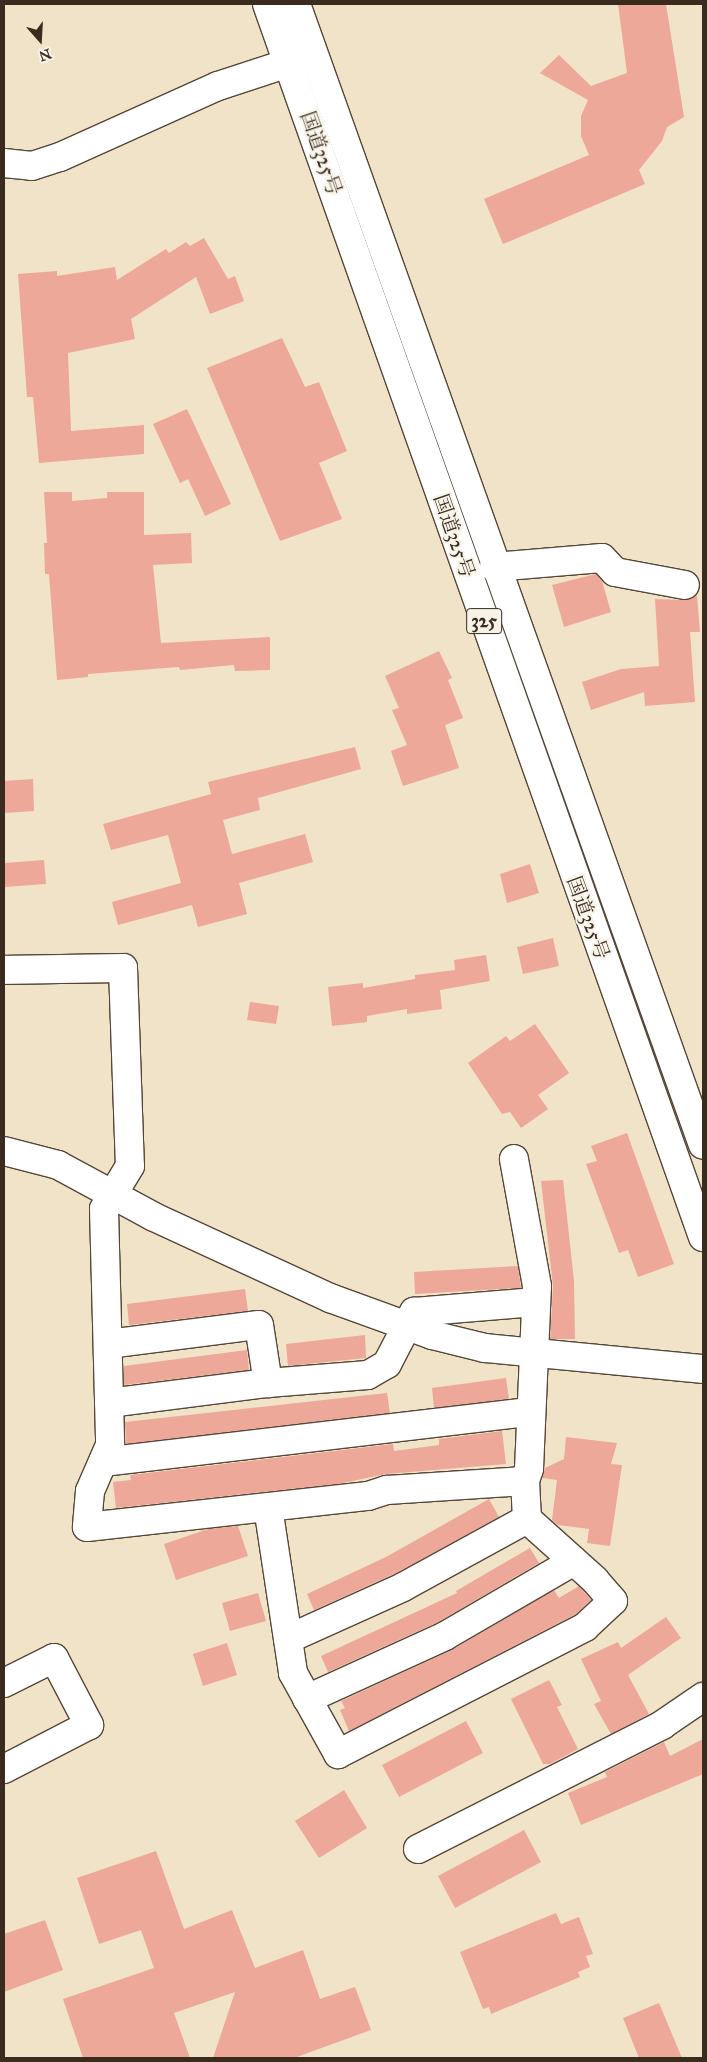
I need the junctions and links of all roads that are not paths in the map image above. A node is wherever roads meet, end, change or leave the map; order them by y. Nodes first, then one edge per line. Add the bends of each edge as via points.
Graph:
1 (267, 4) edge
2 (296, 4) edge
3 (302, 58) junction
4 (4, 163) edge
5 (494, 567) junction
6 (685, 585) dead end
7 (4, 970) edge
8 (703, 1145) edge
9 (4, 1151) edge
10 (514, 1159) dead end
11 (113, 1196) junction
12 (703, 1237) edge
13 (536, 1302) junction
14 (408, 1327) junction
15 (108, 1344) junction
16 (534, 1352) junction
17 (703, 1368) edge
18 (268, 1383) junction
19 (109, 1402) junction
20 (531, 1412) junction
21 (103, 1462) junction
22 (525, 1481) junction
23 (268, 1507) junction
24 (527, 1519) junction
25 (574, 1561) junction
26 (288, 1639) junction
27 (4, 1683) edge
28 (703, 1697) edge
29 (307, 1699) junction
30 (4, 1769) edge
31 (418, 1849) dead end

1 - 3 main road, 国道325号 / 325
2 - 3 main road, 国道325号 / 325
3 - 4 main road via 218,86 60,157 32,166
3 - 5 main road, 国道325号 / 325
3 - 12 main road, 国道325号 / 325 via 569,865
5 - 6 main road via 602,558 615,572
5 - 8 main road, 国道325号 / 325
7 - 11 main road via 123,968 130,1166
9 - 11 main road via 58,1166
10 - 13 main road via 532,1247
11 - 14 main road via 330,1298
11 - 15 main road via 104,1209
13 - 14 main road via 414,1312
13 - 16 main road
14 - 16 main road via 485,1348
14 - 18 main road via 387,1364 368,1375
15 - 18 main road via 259,1325
15 - 19 main road
16 - 17 main road
16 - 20 main road
18 - 19 main road
19 - 21 main road via 110,1444
20 - 21 main road
20 - 22 main road via 529,1468
21 - 23 main road via 90,1491 87,1527
22 - 23 main road via 386,1490 368,1496
22 - 24 main road
23 - 26 main road
24 - 25 main road
24 - 26 main road via 403,1587
25 - 29 main road via 445,1636
25 - 29 main road via 613,1602 585,1627 516,1664 338,1754
26 - 29 main road via 293,1673
27 - 30 main road via 54,1658 89,1725
28 - 31 main road via 662,1724

